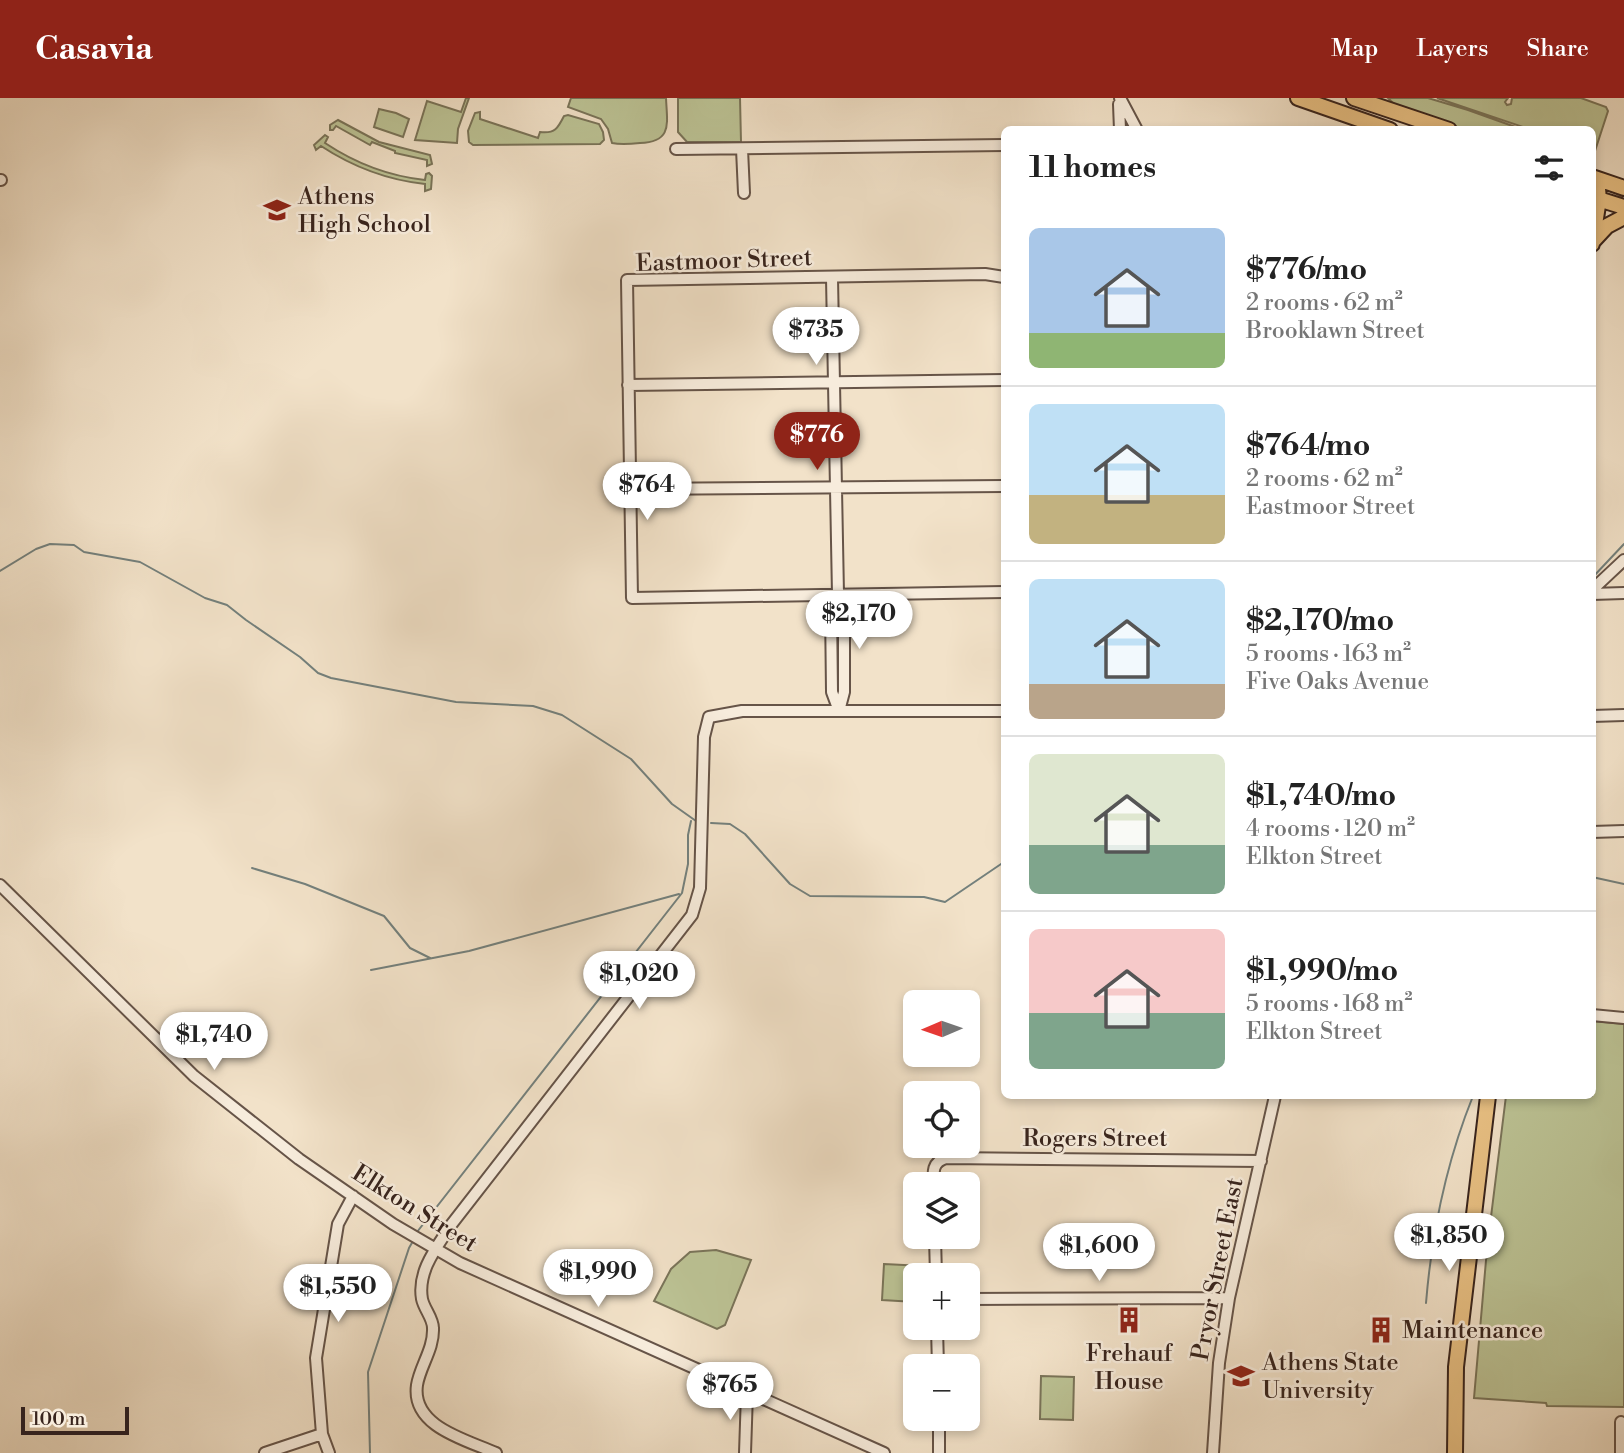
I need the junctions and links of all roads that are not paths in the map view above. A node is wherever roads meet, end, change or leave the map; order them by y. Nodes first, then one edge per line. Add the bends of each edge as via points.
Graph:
1 (1119, 98) edge
2 (1297, 98) edge
3 (1354, 98) edge
4 (1121, 126) edge
5 (1135, 126) edge
6 (1378, 126) edge
7 (1438, 126) edge
8 (1001, 145) edge
9 (676, 149) dead end
10 (742, 149) junction
11 (1596, 178) edge
12 (1624, 188) edge
13 (744, 193) dead end
14 (1596, 198) edge
15 (1624, 207) edge
16 (1624, 217) edge
17 (1596, 239) edge
18 (1001, 277) edge
19 (832, 278) junction
20 (1001, 380) edge
21 (834, 382) junction
22 (628, 384) junction
23 (1001, 486) edge
24 (836, 488) junction
25 (630, 489) junction
26 (1624, 560) edge
27 (1596, 588) edge
28 (1001, 592) edge
29 (1596, 592) edge
30 (1624, 593) edge
31 (838, 594) junction
32 (839, 711) junction
33 (1001, 711) edge
34 (1624, 715) edge
35 (1596, 716) edge
36 (1624, 831) edge
37 (1596, 832) edge
38 (0, 885) edge
39 (1596, 1015) edge
40 (1624, 1018) edge
41 (1274, 1099) edge
42 (1488, 1099) edge
43 (1261, 1161) junction
44 (933, 1172) edge
45 (353, 1196) junction
46 (436, 1249) junction
47 (1229, 1298) junction
48 (980, 1299) edge
49 (747, 1393) junction
50 (1621, 1422) dead end
51 (939, 1431) edge
52 (322, 1434) junction
53 (475, 1449) edge
54 (265, 1453) edge
55 (329, 1453) edge
56 (496, 1453) edge
57 (745, 1453) edge
58 (884, 1453) edge
59 (939, 1453) edge
60 (1213, 1453) edge
61 (1455, 1453) edge
62 (1620, 1453) edge

1 - 4 street
1 - 5 street
2 - 6 main road
3 - 7 main road
8 - 10 street
9 - 10 street
10 - 13 street
11 - 12 main road
14 - 15 main road
16 - 17 main road
18 - 19 street, Eastmoor Street
19 - 21 street
19 - 22 street, Eastmoor Street via 626,280
20 - 21 street
21 - 22 street
21 - 24 street
22 - 25 street, Eastmoor Street
23 - 24 street
24 - 25 street
24 - 31 street
25 - 31 street, Eastmoor Street via 632,598
26 - 27 street
28 - 31 street, Eastmoor Street
29 - 30 street
31 - 32 street via 831,607 832,692
32 - 33 street
32 - 46 street via 742,711 709,717 704,737 700,888 692,915
34 - 35 street
36 - 37 street
38 - 45 street, Elkton Street via 194,1076
39 - 40 street
41 - 43 street, Pryor Street East
42 - 61 main road via 1456,1367
43 - 44 street, Rogers Street via 946,1158 938,1160
43 - 47 street, Pryor Street East
45 - 46 street, Elkton Street
45 - 52 street via 338,1224 316,1358
46 - 49 street, Elkton Street
46 - 53 street via 421,1286 422,1302 434,1324 417,1386 418,1403 433,1424
47 - 48 street
47 - 60 street, Pryor Street East
49 - 57 street
49 - 58 street, Elkton Street
50 - 62 street
51 - 59 street
52 - 54 street
52 - 55 street
53 - 56 street

